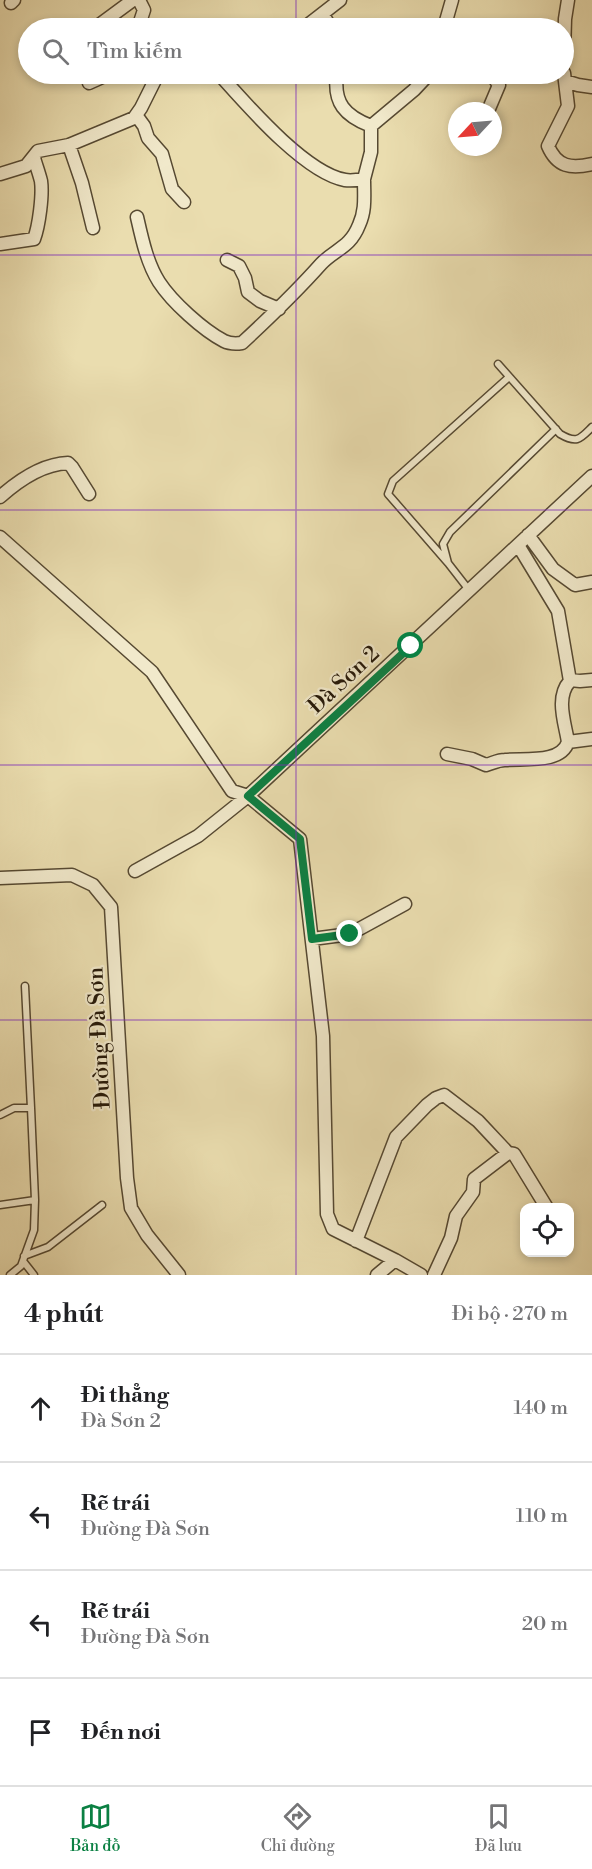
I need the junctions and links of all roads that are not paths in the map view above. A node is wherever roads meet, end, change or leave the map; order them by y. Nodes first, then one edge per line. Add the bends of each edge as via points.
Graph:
1 (133, 0) edge
2 (139, 0) edge
3 (340, 0) edge
4 (452, 0) edge
5 (568, 0) edge
6 (323, 15) junction
7 (109, 18) edge
8 (141, 18) edge
9 (319, 18) edge
10 (325, 18) edge
11 (447, 18) edge
12 (564, 18) edge
13 (574, 83) edge
14 (153, 84) edge
15 (229, 84) edge
16 (338, 84) edge
17 (420, 84) edge
18 (498, 84) edge
19 (565, 84) edge
20 (592, 87) edge
21 (492, 102) edge
22 (136, 115) junction
23 (371, 126) junction
24 (69, 145) junction
25 (34, 158) junction
26 (592, 164) edge
27 (0, 174) edge
28 (364, 179) junction
29 (184, 202) dead end
30 (137, 217) dead end
31 (93, 228) dead end
32 (0, 244) edge
33 (227, 260) dead end
34 (279, 309) junction
35 (498, 364) dead end
36 (509, 377) junction
37 (592, 427) edge
38 (556, 429) junction
39 (592, 476) edge
40 (89, 494) dead end
41 (0, 497) edge
42 (528, 535) junction
43 (0, 537) edge
44 (518, 544) junction
45 (448, 563) junction
46 (592, 582) edge
47 (469, 590) junction
48 (570, 680) junction
49 (592, 680) edge
50 (592, 740) edge
51 (568, 742) junction
52 (447, 754) dead end
53 (248, 796) junction
54 (135, 871) dead end
55 (0, 879) edge
56 (405, 904) dead end
57 (312, 939) junction
58 (25, 986) dead end
59 (31, 1108) junction
60 (0, 1115) edge
61 (508, 1154) junction
62 (35, 1200) junction
63 (544, 1203) edge
64 (0, 1205) edge
65 (102, 1205) dead end
66 (356, 1241) junction
67 (24, 1259) junction
68 (395, 1260) junction
69 (10, 1275) edge
70 (34, 1275) edge
71 (179, 1275) edge
72 (377, 1275) edge
73 (421, 1275) edge
74 (434, 1275) edge

1 - 7 street
2 - 8 street via 144,10
3 - 6 street
4 - 11 street
5 - 12 street
6 - 9 street
6 - 10 street
13 - 20 street
14 - 22 street
15 - 28 street via 300,156 345,180
16 - 23 street via 339,102 346,113
17 - 23 street
18 - 21 street
19 - 26 street via 568,106 548,146 553,157 563,164
22 - 24 street
22 - 29 street via 162,154 172,189
23 - 28 street via 371,152
24 - 25 street via 38,151
24 - 31 street
25 - 27 street via 26,166
25 - 32 street via 42,196 37,232 34,239 26,242
28 - 34 street via 365,210 359,227 346,246 323,262
30 - 34 street via 159,282 180,306 225,342 242,343
33 - 34 street via 239,266 248,292
35 - 36 lane
36 - 38 lane
36 - 45 lane via 393,481 388,494
37 - 38 lane via 579,439 570,440
38 - 45 lane via 450,532 443,544
39 - 42 street, Đà Sơn 2
40 - 41 street via 68,463 24,477
42 - 44 street, Đà Sơn 2
42 - 46 street via 553,568 575,585
43 - 53 street via 152,672 232,791
44 - 47 street, Đà Sơn 2
44 - 48 street via 558,611
45 - 47 lane
47 - 53 street, Đà Sơn 2
48 - 49 street
48 - 51 street via 562,698
50 - 51 street
51 - 52 street via 564,751 551,757 502,760 486,765
53 - 54 street, Đà Sơn 2 via 198,836
53 - 57 street via 300,839
55 - 71 street, Đường Đà Sơn via 72,875 93,885 111,907 131,1208
56 - 57 street via 350,934
57 - 66 street via 323,1036 327,1214 333,1229
58 - 59 lane
59 - 60 lane via 14,1108
59 - 62 lane
61 - 63 street via 514,1154
61 - 66 street via 478,1121 440,1095 396,1137
61 - 74 street via 474,1179 473,1192 456,1216 451,1238
62 - 64 lane
62 - 67 lane via 34,1230
65 - 67 lane via 48,1247
66 - 68 street
67 - 69 lane
67 - 70 lane
68 - 72 street
68 - 73 street

